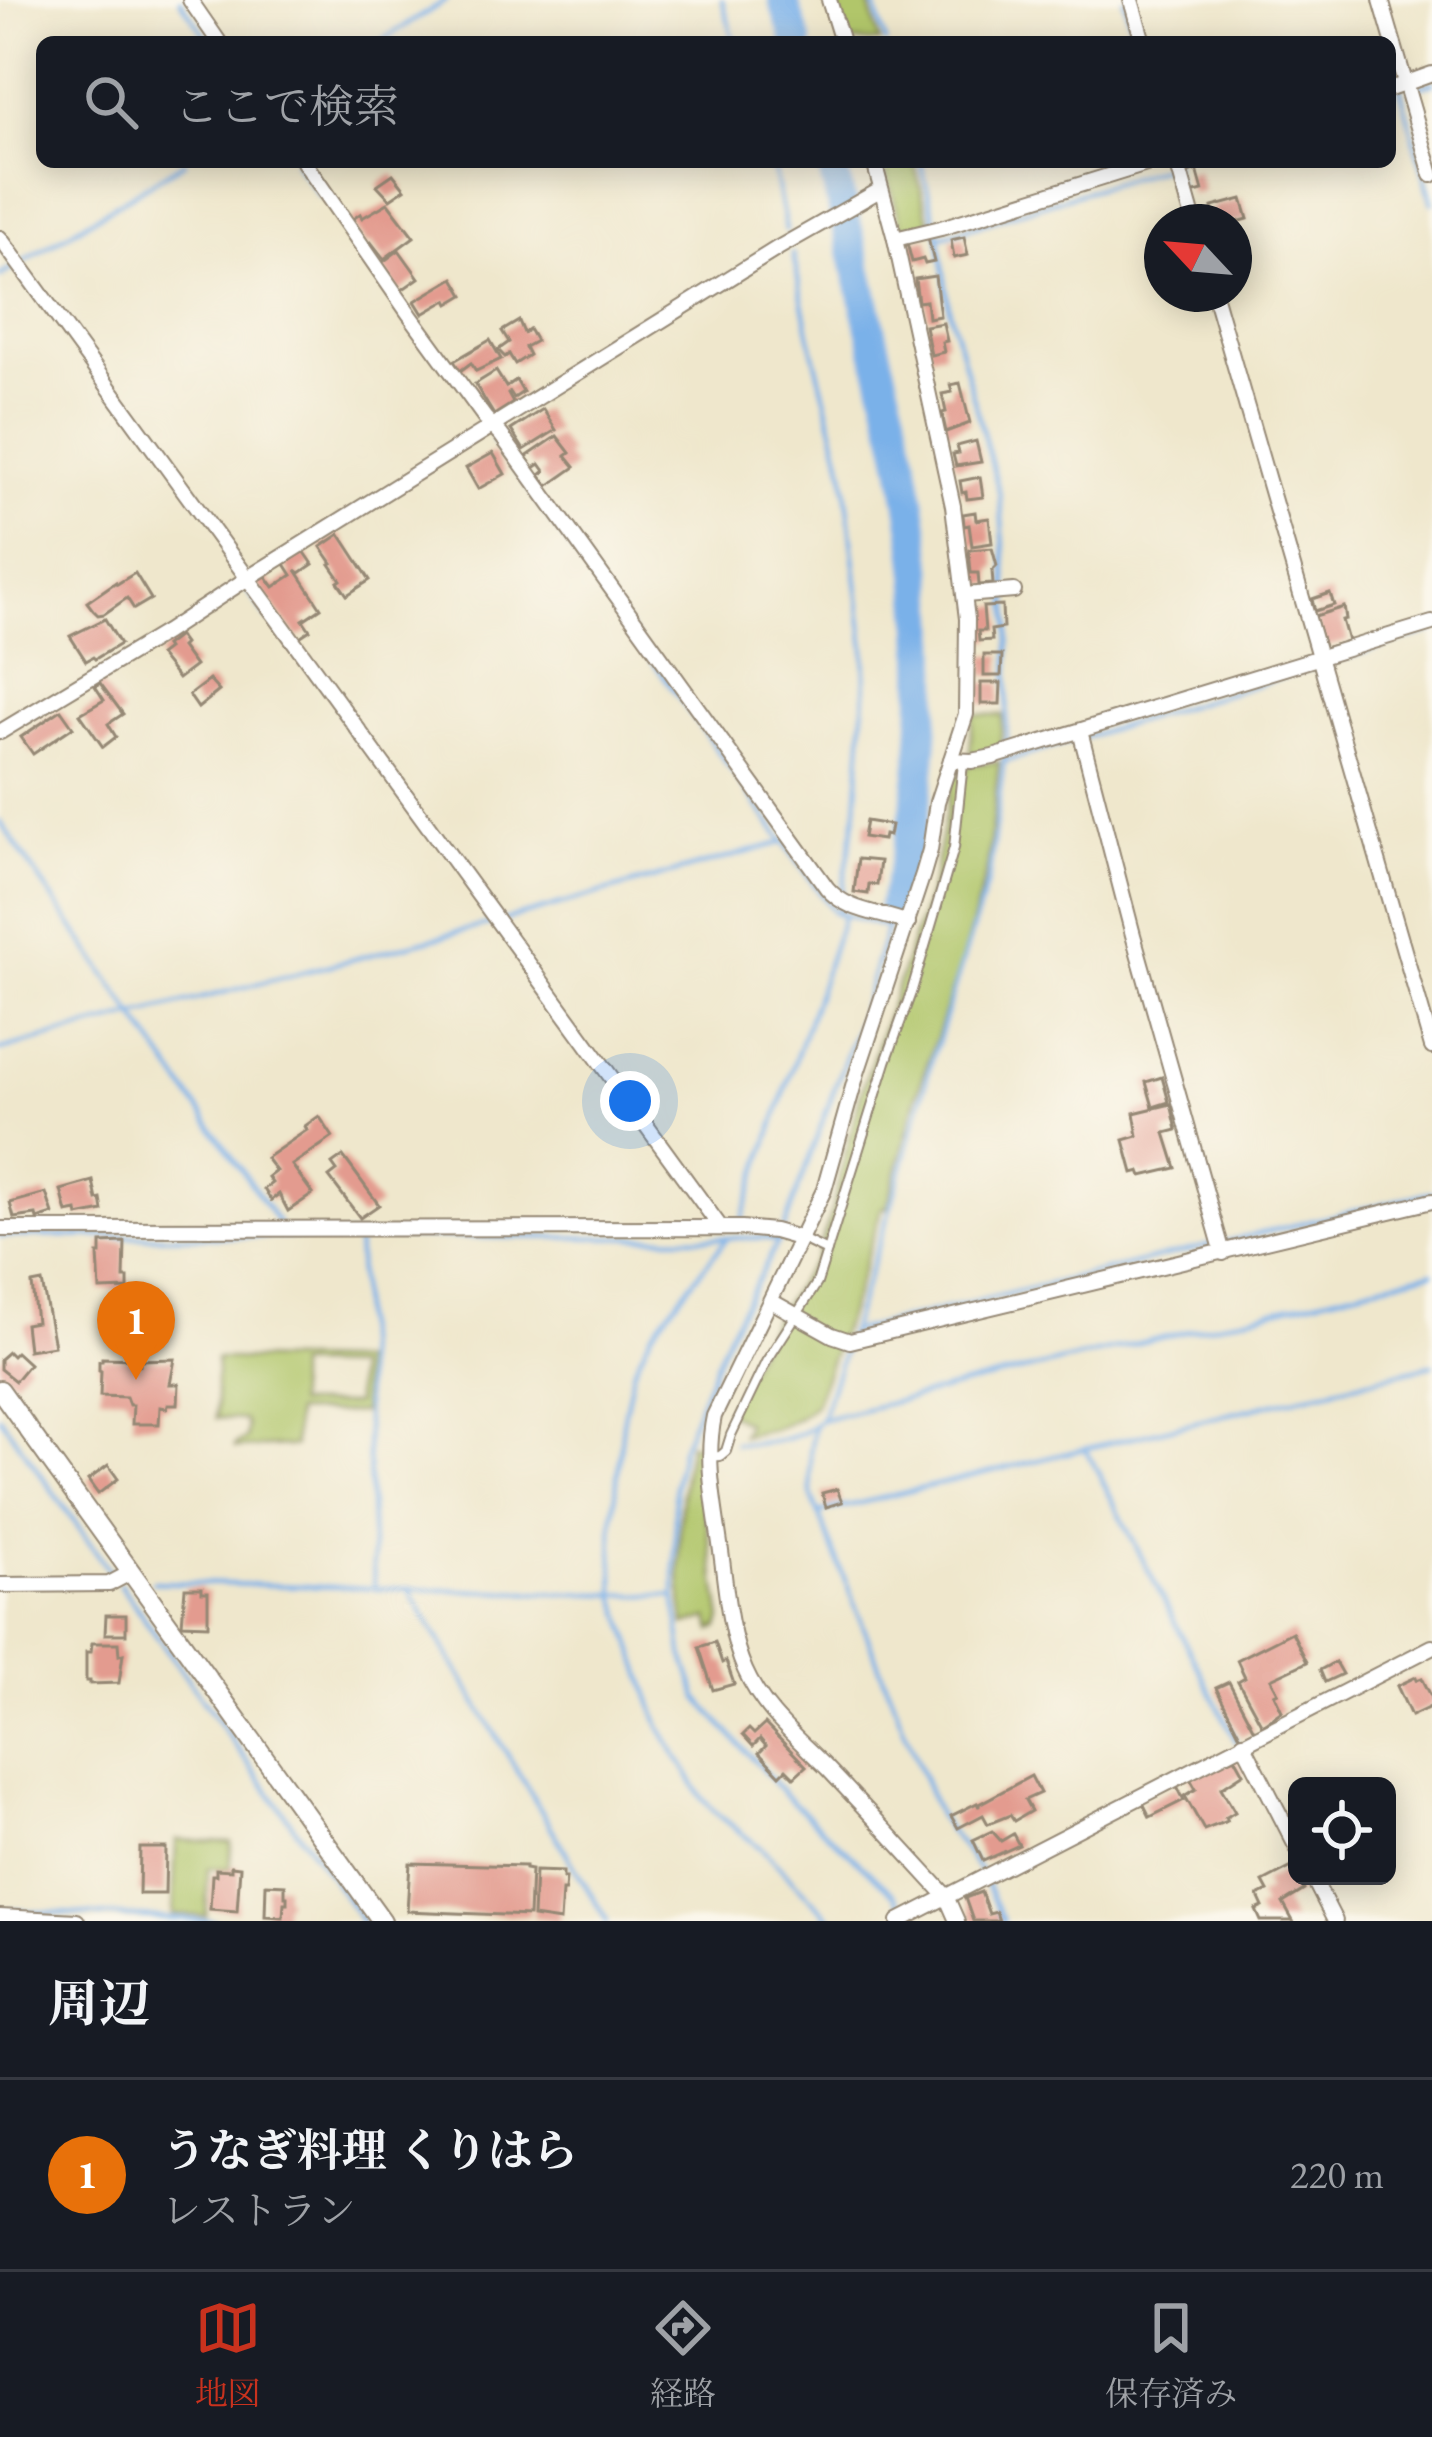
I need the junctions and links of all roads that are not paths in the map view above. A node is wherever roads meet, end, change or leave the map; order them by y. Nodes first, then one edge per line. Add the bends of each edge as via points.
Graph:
1 (190, 0) edge
2 (830, 0) edge
3 (1131, 0) edge
4 (1381, 0) edge
5 (215, 36) edge
6 (840, 36) edge
7 (1141, 36) edge
8 (1390, 36) edge
9 (1432, 74) edge
10 (1402, 86) edge
11 (308, 168) edge
12 (875, 168) edge
13 (1135, 168) edge
14 (1178, 168) edge
15 (1432, 175) edge
16 (880, 190) junction
17 (1188, 204) edge
18 (0, 238) edge
19 (896, 239) junction
20 (1219, 312) edge
21 (493, 426) junction
22 (248, 578) junction
23 (1010, 592) dead end
24 (964, 596) junction
25 (1432, 623) edge
26 (1322, 663) junction
27 (0, 732) edge
28 (1081, 736) junction
29 (957, 760) junction
30 (896, 918) junction
31 (1432, 1048) edge
32 (1432, 1202) edge
33 (0, 1228) edge
34 (722, 1228) junction
35 (796, 1237) junction
36 (1221, 1247) junction
37 (826, 1251) junction
38 (771, 1301) junction
39 (798, 1315) junction
40 (0, 1390) edge
41 (709, 1457) junction
42 (122, 1578) junction
43 (0, 1585) edge
44 (1432, 1646) edge
45 (1243, 1744) junction
46 (1288, 1830) edge
47 (1317, 1885) edge
48 (946, 1896) junction
49 (0, 1917) edge
50 (906, 1918) edge
51 (77, 1921) edge
52 (382, 1921) edge
53 (957, 1921) edge
54 (1335, 1921) edge

1 - 5 street
2 - 6 street
3 - 7 street
4 - 8 street
9 - 10 street
10 - 15 street
11 - 21 street
12 - 16 street
13 - 19 street
14 - 17 street
16 - 19 street
16 - 21 street
18 - 22 street
19 - 24 street via 953,506
20 - 26 street
21 - 22 street
21 - 30 street via 842,903
22 - 27 street
22 - 34 street
23 - 24 street
24 - 29 street via 966,715
25 - 26 street
26 - 28 street
26 - 31 street
28 - 29 street
28 - 36 street
29 - 30 street via 937,802 930,850
29 - 37 lane via 950,864
30 - 35 street via 824,1190
32 - 36 street
33 - 34 street
34 - 35 street
35 - 37 lane
35 - 38 street
36 - 39 street via 845,1339
37 - 39 lane
38 - 39 street
38 - 41 street via 714,1416
39 - 41 lane via 766,1362 726,1451
40 - 42 street
41 - 48 street via 730,1615 751,1683
42 - 43 street
42 - 52 street
44 - 45 street
45 - 46 street
45 - 48 street
47 - 54 street
48 - 50 street
48 - 53 street
49 - 51 street

